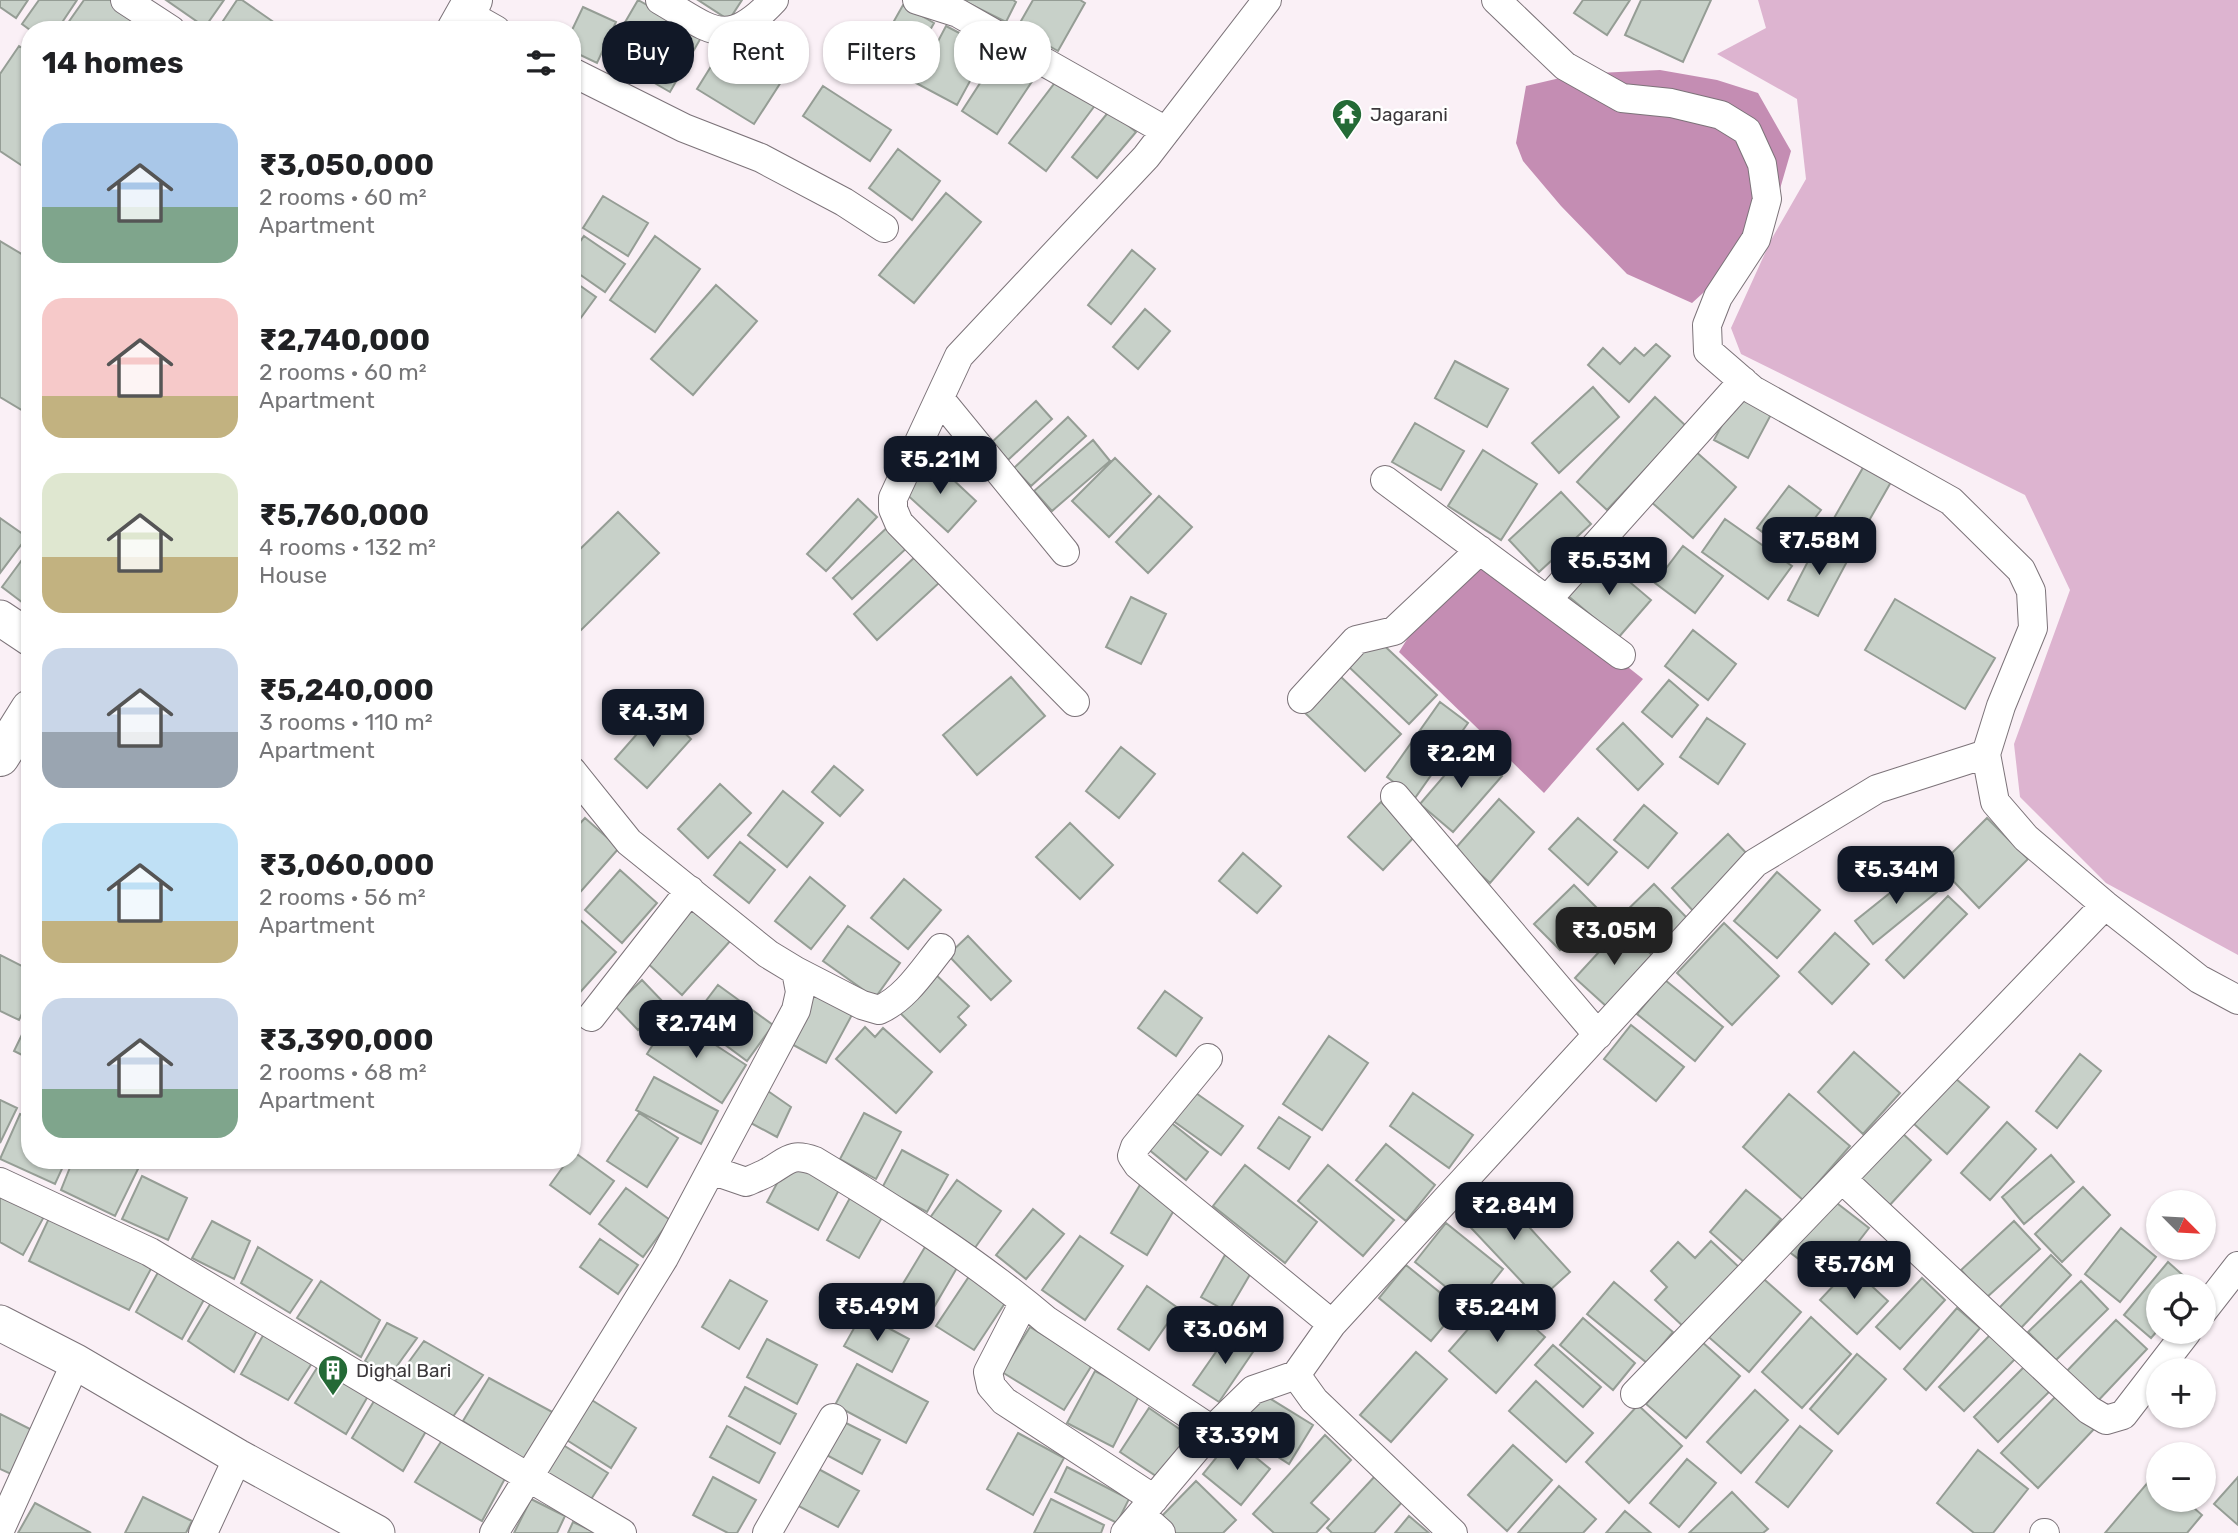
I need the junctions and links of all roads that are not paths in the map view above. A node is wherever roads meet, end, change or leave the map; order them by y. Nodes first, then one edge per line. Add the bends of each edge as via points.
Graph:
1 (125, 0) edge
2 (660, 0) edge
3 (774, 0) edge
4 (917, 0) edge
5 (1267, 0) edge
6 (1496, 0) edge
7 (157, 21) edge
8 (581, 76) edge
9 (1166, 131) junction
10 (884, 228) dead end
11 (1743, 381) junction
12 (940, 399) junction
13 (1385, 480) dead end
14 (1479, 550) junction
15 (1065, 552) dead end
16 (1547, 600) junction
17 (0, 618) edge
18 (21, 632) edge
19 (1621, 655) dead end
20 (1302, 699) dead end
21 (1075, 702) dead end
22 (21, 723) edge
23 (1986, 754) junction
24 (0, 757) edge
25 (581, 782) edge
26 (1395, 796) dead end
27 (690, 890) junction
28 (2105, 905) junction
29 (941, 948) dead end
30 (796, 971) junction
31 (2238, 1000) edge
32 (592, 1017) dead end
33 (1598, 1035) junction
34 (1208, 1058) dead end
35 (711, 1170) junction
36 (1842, 1179) junction
37 (0, 1181) edge
38 (2238, 1266) edge
39 (2216, 1294) edge
40 (1024, 1302) junction
41 (0, 1323) edge
42 (1332, 1324) junction
43 (2178, 1344) edge
44 (76, 1363) junction
45 (1296, 1375) junction
46 (1635, 1394) dead end
47 (833, 1418) dead end
48 (1212, 1430) junction
49 (238, 1457) junction
50 (529, 1477) junction
51 (1145, 1520) edge
52 (0, 1530) edge
53 (203, 1533) edge
54 (377, 1533) edge
55 (494, 1533) edge
56 (622, 1533) edge
57 (767, 1533) edge
58 (1452, 1533) edge

1 - 7 street
2 - 3 street via 723,32 740,30
4 - 9 street via 958,13
5 - 9 street
6 - 11 street via 1565,66 1622,98 1721,115 1747,131 1762,164 1767,199 1756,239 1718,297 1707,325 1708,352
8 - 10 street via 684,128 761,158
9 - 12 street via 959,356
11 - 16 street
11 - 23 street via 1951,501 2021,570 2031,591 2033,628
12 - 15 street
12 - 21 street via 893,498 899,523
13 - 14 street
14 - 16 street
14 - 20 street via 1394,631 1356,640
16 - 19 street
17 - 18 street
22 - 24 main road
23 - 28 street via 1995,802 2026,838
23 - 33 street via 1877,789 1755,863
25 - 27 street via 629,842
26 - 33 street
27 - 30 street
27 - 32 street
28 - 31 street via 2199,979
28 - 36 street
29 - 30 street via 906,991 879,1010
30 - 35 street via 800,992 796,1010
33 - 42 street
34 - 42 street via 1132,1156
35 - 40 street via 746,1182 789,1157 815,1161 888,1206
35 - 50 street via 664,1258
36 - 43 street via 2089,1410 2106,1420 2123,1415
36 - 46 street
37 - 50 street via 150,1252
38 - 39 street
40 - 48 street
40 - 51 street via 988,1372 991,1386
41 - 44 street
42 - 45 street
44 - 49 street
44 - 52 street
45 - 48 street via 1253,1390
45 - 58 street via 1314,1400
47 - 57 street
48 - 51 street
49 - 53 street
49 - 54 street
50 - 55 street
50 - 56 street

